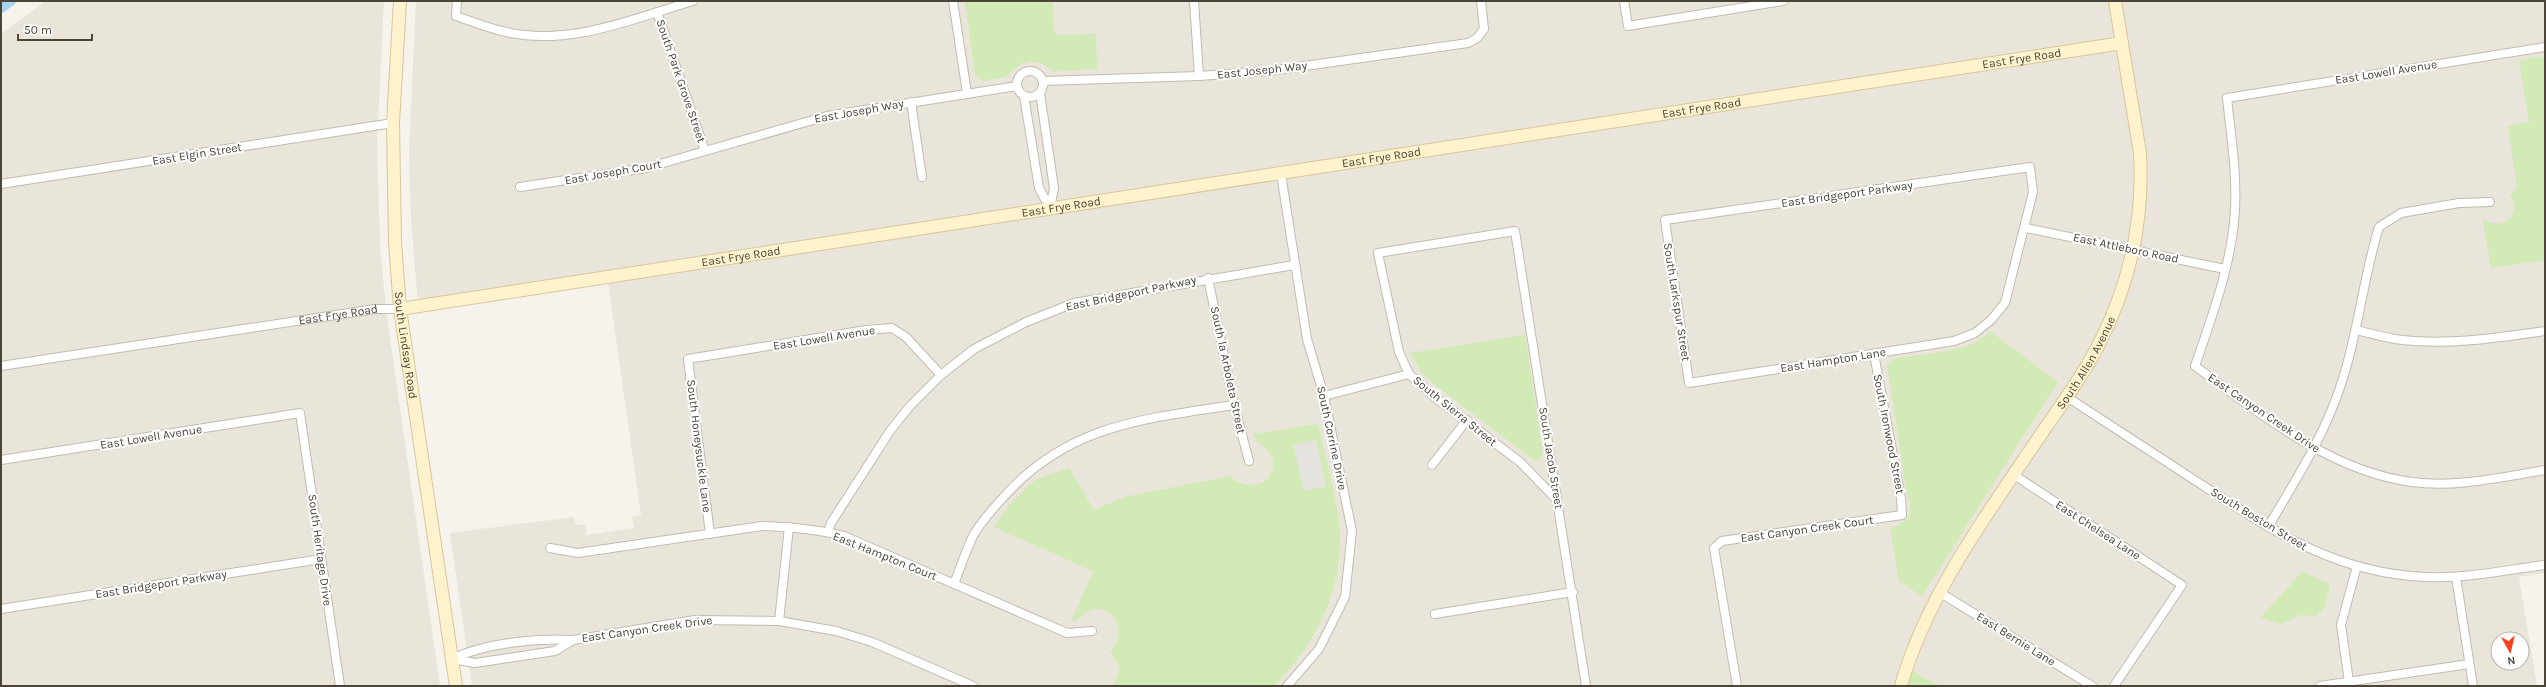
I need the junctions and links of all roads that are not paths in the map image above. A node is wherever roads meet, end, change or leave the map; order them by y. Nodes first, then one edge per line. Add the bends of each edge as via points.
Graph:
1 (400, 1) edge
2 (457, 1) edge
3 (693, 1) edge
4 (953, 1) edge
5 (1194, 1) edge
6 (1481, 1) edge
7 (1624, 1) edge
8 (1783, 1) edge
9 (2115, 1) edge
10 (657, 12) junction
11 (2122, 43) junction
12 (2545, 47) edge
13 (1199, 76) junction
14 (1043, 81) junction
15 (1017, 86) junction
16 (966, 93) junction
17 (1040, 94) junction
18 (1024, 96) junction
19 (911, 102) junction
20 (393, 123) junction
21 (705, 151) junction
22 (2030, 167) joint
23 (1281, 174) junction
24 (922, 177) dead end
25 (1, 184) edge
26 (520, 187) dead end
27 (2490, 202) dead end
28 (1050, 208) junction
29 (1665, 220) joint
30 (2026, 228) junction
31 (2134, 249) junction
32 (1378, 253) joint
33 (1294, 265) junction
34 (2225, 269) junction
35 (1208, 278) junction
36 (400, 309) junction
37 (2356, 330) junction
38 (2545, 330) edge
39 (1874, 354) junction
40 (688, 359) joint
41 (1, 366) edge
42 (1409, 374) junction
43 (942, 376) junction
44 (1690, 383) joint
45 (1324, 396) junction
46 (2067, 397) junction
47 (1234, 405) junction
48 (300, 413) joint
49 (1467, 420) junction
50 (2315, 448) junction
51 (1, 460) edge
52 (1249, 461) dead end
53 (1432, 465) dead end
54 (2545, 470) edge
55 (2014, 475) junction
56 (1558, 500) junction
57 (1902, 515) joint
58 (789, 527) junction
59 (2268, 527) junction
60 (828, 532) junction
61 (710, 534) junction
62 (550, 548) dead end
63 (321, 559) junction
64 (2545, 565) edge
65 (2357, 566) junction
66 (2456, 577) junction
67 (954, 584) junction
68 (1573, 592) junction
69 (1939, 592) junction
70 (1, 609) edge
71 (1435, 614) dead end
72 (779, 621) junction
73 (1092, 631) dead end
74 (573, 640) junction
75 (452, 659) junction
76 (2469, 664) junction
77 (2349, 682) junction
78 (340, 686) edge
79 (456, 686) edge
80 (973, 686) edge
81 (1288, 686) edge
82 (1586, 686) edge
83 (1737, 686) edge
84 (1901, 686) edge
85 (2092, 686) edge
86 (2114, 686) edge
87 (2320, 686) edge
88 (2473, 686) edge

1 - 20 street, South Lindsay Road
2 - 10 street via 456,16 503,32 542,36 602,29
3 - 10 street
4 - 16 street
5 - 13 street
6 - 13 street, East Joseph Way via 1484,29 1477,38 1468,43 1276,70
7 - 8 street via 1628,26
9 - 11 street, South Allen Avenue
10 - 21 street, South Park Grove Street
11 - 23 street, East Frye Road
11 - 31 street, South Allen Avenue via 2141,167 2141,202
12 - 34 street, East Lowell Avenue via 2227,98 2235,170 2235,211
13 - 14 street, East Joseph Way
14 - 15 street via 1037,72 1030,70 1020,75
14 - 17 street
15 - 16 street, East Joseph Way
15 - 18 street
16 - 19 street, East Joseph Way
17 - 18 street
17 - 28 street via 1054,188
18 - 28 street via 1039,188
19 - 21 street, East Joseph Way via 827,116
19 - 24 street
20 - 25 street, East Elgin Street
20 - 36 street, South Lindsay Road via 395,242
21 - 26 street, East Joseph Court via 646,168
22 - 29 street, East Bridgeport Parkway
22 - 30 street, East Hampton Lane via 2033,192
23 - 28 street, East Frye Road
23 - 33 street, South Corrine Drive
27 - 37 street via 2459,202 2401,213 2378,227
28 - 36 street, East Frye Road
29 - 44 street, South Larkspur Street
30 - 31 street, East Attleboro Road
30 - 39 street, East Hampton Lane via 2005,303 1991,320 1975,333 1954,341
31 - 34 street, East Attleboro Road
31 - 46 street, South Allen Avenue via 2119,296 2097,348
32 - 42 street, South Sierra Street via 1399,352
32 - 56 street, South Jacob Street via 1515,231
33 - 35 street, East Bridgeport Parkway
33 - 45 street, South Corrine Drive via 1308,339
34 - 50 street, East Canyon Creek Drive via 2215,310 2195,366
35 - 43 street, East Bridgeport Parkway via 1074,303 1026,322 974,349
35 - 47 street, South la Arboleta Street
36 - 41 street, East Frye Road via 367,310
36 - 75 street, South Lindsay Road
37 - 38 street via 2395,339 2429,341 2477,340
37 - 50 street via 2344,377
39 - 44 street, East Hampton Lane
39 - 57 street, South Ironwood Street
40 - 43 street, East Lowell Avenue via 892,328 906,337
40 - 61 street, South Honeysuckle Lane
42 - 45 street
42 - 49 street, South Sierra Street via 1436,398
43 - 60 street, East Bridgeport Parkway via 910,406 890,431 831,523
45 - 81 street, South Corrine Drive via 1352,531 1345,597 1320,649
46 - 55 street, South Allen Avenue
46 - 59 street, South Boston Street
47 - 52 street, South la Arboleta Street
47 - 67 street via 1135,420 1094,433 1055,452 1019,479 997,504 972,537
48 - 51 street, East Lowell Avenue
48 - 63 street, South Heritage Drive
49 - 53 street
49 - 56 street, South Sierra Street via 1520,462
50 - 54 street, East Canyon Creek Drive via 2379,476 2414,482 2462,482
50 - 59 street
55 - 69 street, South Allen Avenue
55 - 86 street, East Chelsea Lane via 2182,585
56 - 68 street, South Jacob Street
57 - 83 street, East Canyon Creek Court via 1722,541 1714,548
58 - 60 street, East Hampton Court
58 - 61 street, East Hampton Court via 762,526
58 - 72 street
59 - 65 street, South Boston Street via 2318,554
60 - 67 street, East Hampton Court via 844,536
61 - 62 street, East Hampton Court via 578,553
63 - 70 street, East Bridgeport Parkway
63 - 78 street, South Heritage Drive
64 - 66 street, South Boston Street
65 - 66 street, South Boston Street via 2400,575
65 - 77 street via 2341,625
66 - 76 street
67 - 73 street, East Hampton Court via 1067,633
68 - 71 street
68 - 82 street, South Jacob Street
69 - 84 street, South Allen Avenue via 1909,657
69 - 85 street, East Bernie Lane
72 - 74 street, East Canyon Creek Drive via 695,620
72 - 80 street, East Canyon Creek Drive via 836,631 872,642
74 - 75 street, East Canyon Creek Drive via 552,638 471,650
74 - 75 street, East Canyon Creek Drive via 555,651 475,663
75 - 79 street, South Lindsay Road
76 - 77 street
76 - 88 street
77 - 87 street

